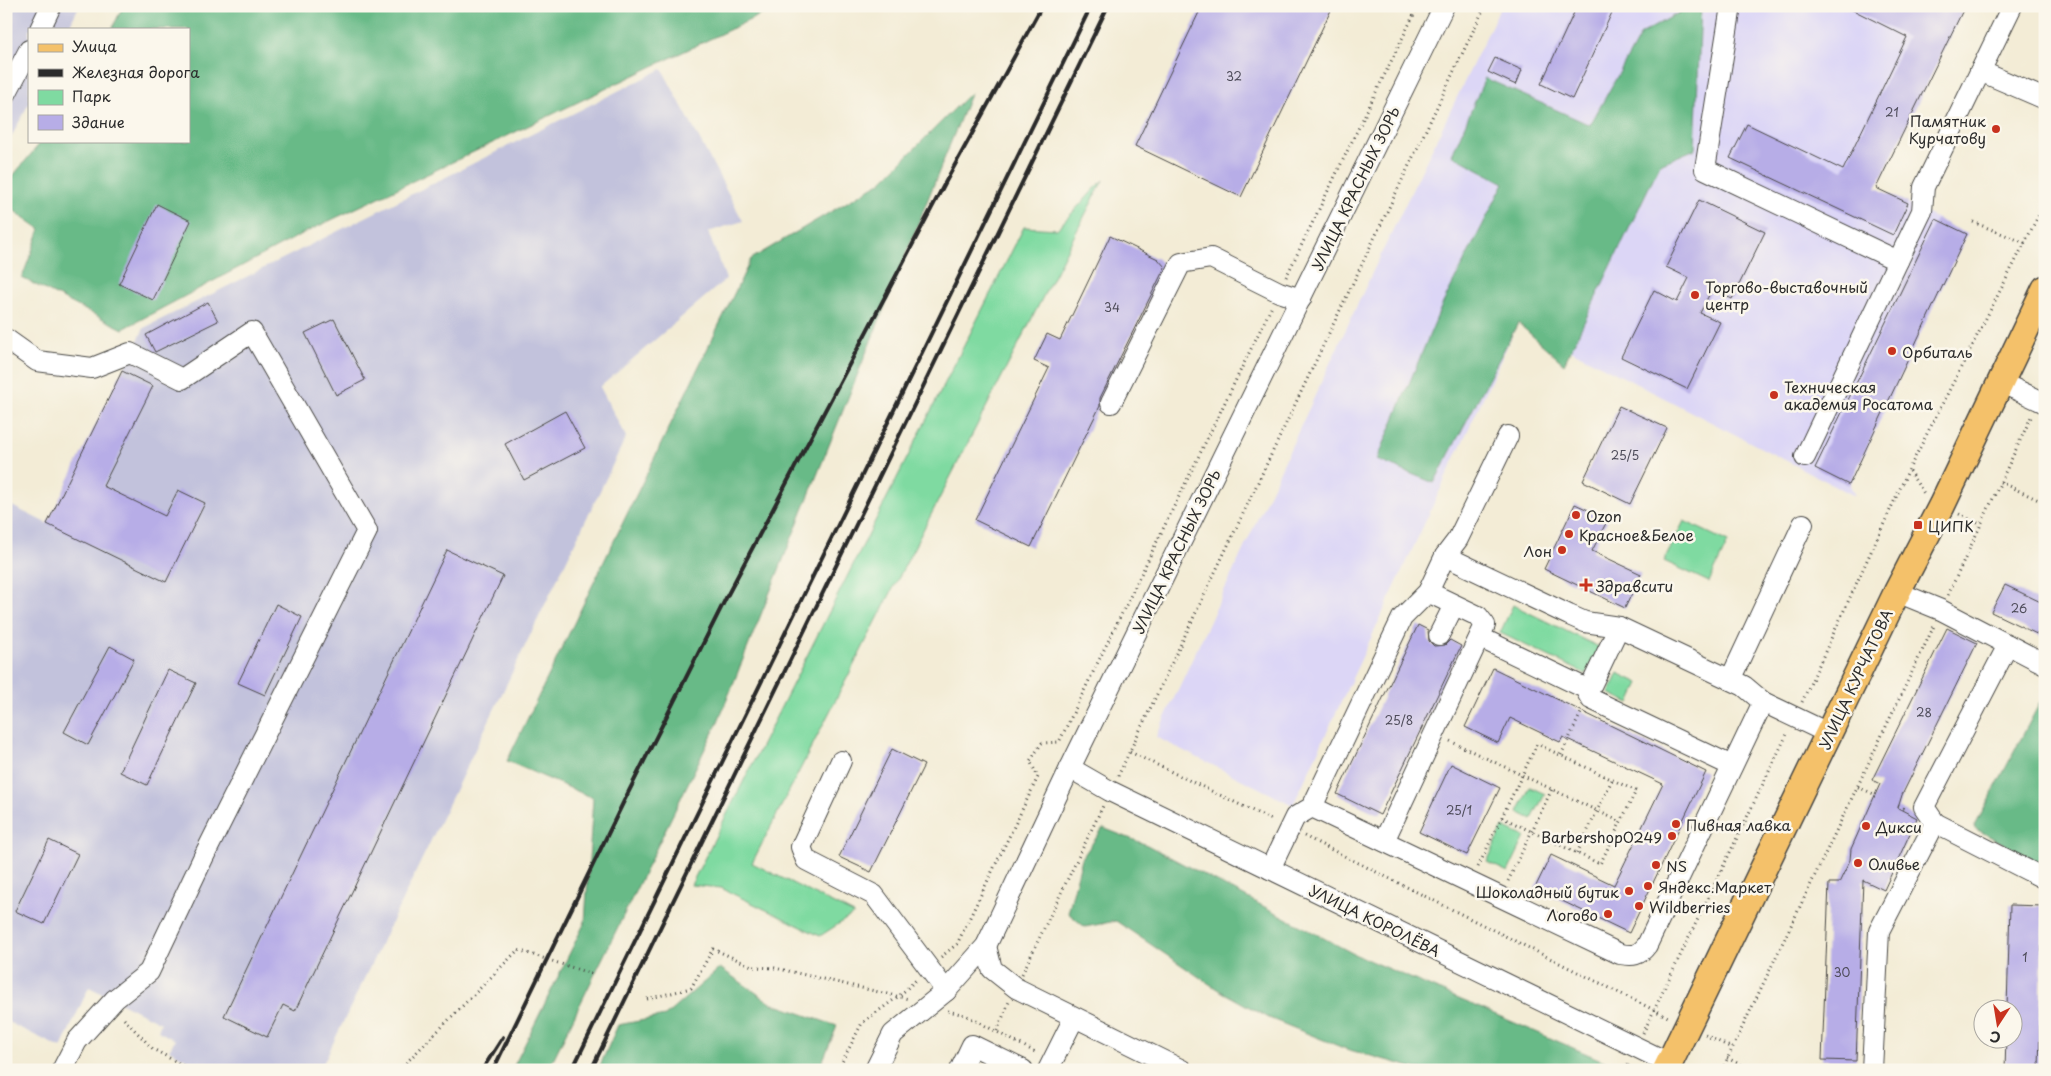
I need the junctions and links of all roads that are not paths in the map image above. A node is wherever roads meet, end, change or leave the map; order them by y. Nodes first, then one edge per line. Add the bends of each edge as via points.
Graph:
1 (52, 6) edge
2 (1444, 6) edge
3 (1731, 6) edge
4 (2012, 6) edge
5 (41, 28) edge
6 (28, 52) edge
7 (1980, 72) junction
8 (6, 94) edge
9 (2045, 99) edge
10 (1898, 261) junction
11 (2045, 289) edge
12 (1301, 299) junction
13 (6, 339) edge
14 (2000, 382) junction
15 (2042, 402) edge
16 (1111, 403) dead end
17 (1508, 436) dead end
18 (1805, 457) dead end
19 (1803, 524) dead end
20 (1445, 556) junction
21 (1428, 592) junction
22 (1897, 592) junction
23 (1454, 605) junction
24 (1619, 627) junction
25 (1439, 635) dead end
26 (1481, 638) junction
27 (2008, 645) junction
28 (2045, 664) edge
29 (1730, 680) junction
30 (1590, 694) junction
31 (1763, 702) junction
32 (1830, 734) junction
33 (841, 761) dead end
34 (1732, 766) junction
35 (1070, 768) junction
36 (1312, 807) junction
37 (1935, 822) junction
38 (1384, 841) junction
39 (1270, 869) junction
40 (2045, 879) edge
41 (986, 946) junction
42 (946, 991) junction
43 (1074, 1018) junction
44 (1672, 1068) edge
45 (62, 1070) edge
46 (874, 1070) edge
47 (960, 1070) edge
48 (1023, 1070) edge
49 (1048, 1070) edge
50 (1182, 1070) edge
51 (1872, 1070) edge

1 - 5 street
2 - 12 street, УЛИЦА КРАСНЫХ ЗОРЬ
3 - 10 street via 1705,169
4 - 7 street
6 - 8 street
7 - 9 street
7 - 10 street via 1924,187 1922,211
10 - 18 street
11 - 14 main road, УЛИЦА КУРЧАТОВА
12 - 16 street via 1279,292 1211,258 1181,263
12 - 35 street, УЛИЦА КРАСНЫХ ЗОРЬ
13 - 45 street via 37,361 92,368 130,354 182,379 252,332 367,531 149,972 114,999 77,1041
14 - 15 street
14 - 22 main road, УЛИЦА КУРЧАТОВА
17 - 20 street via 1458,538
19 - 29 street
20 - 21 street
20 - 24 street via 1585,622
21 - 23 street
21 - 36 street via 1402,618
22 - 27 street via 1941,610
22 - 32 main road, УЛИЦА КУРЧАТОВА
23 - 25 street
23 - 26 street via 1483,620 1485,626
24 - 29 street
24 - 30 street
26 - 30 street
26 - 38 street
27 - 28 street
27 - 37 street via 1924,807
29 - 31 street via 1744,686
30 - 34 street
31 - 32 street
31 - 34 street
32 - 44 main road, УЛИЦА КУРЧАТОВА
33 - 42 street via 801,847 806,860 874,895
34 - 38 street via 1642,952 1632,956 1620,954
35 - 39 street, УЛИЦА КОРОЛЁВА
35 - 41 street, УЛИЦА КРАСНЫХ ЗОРЬ
36 - 38 street
36 - 39 street via 1294,817
37 - 40 street
37 - 51 street via 1879,931
39 - 44 street, УЛИЦА КОРОЛЁВА
41 - 42 street, УЛИЦА КРАСНЫХ ЗОРЬ
41 - 43 street via 992,969 1016,988
42 - 46 street, УЛИЦА КРАСНЫХ ЗОРЬ via 893,1034
43 - 49 street
43 - 50 street
47 - 48 street via 972,1045

